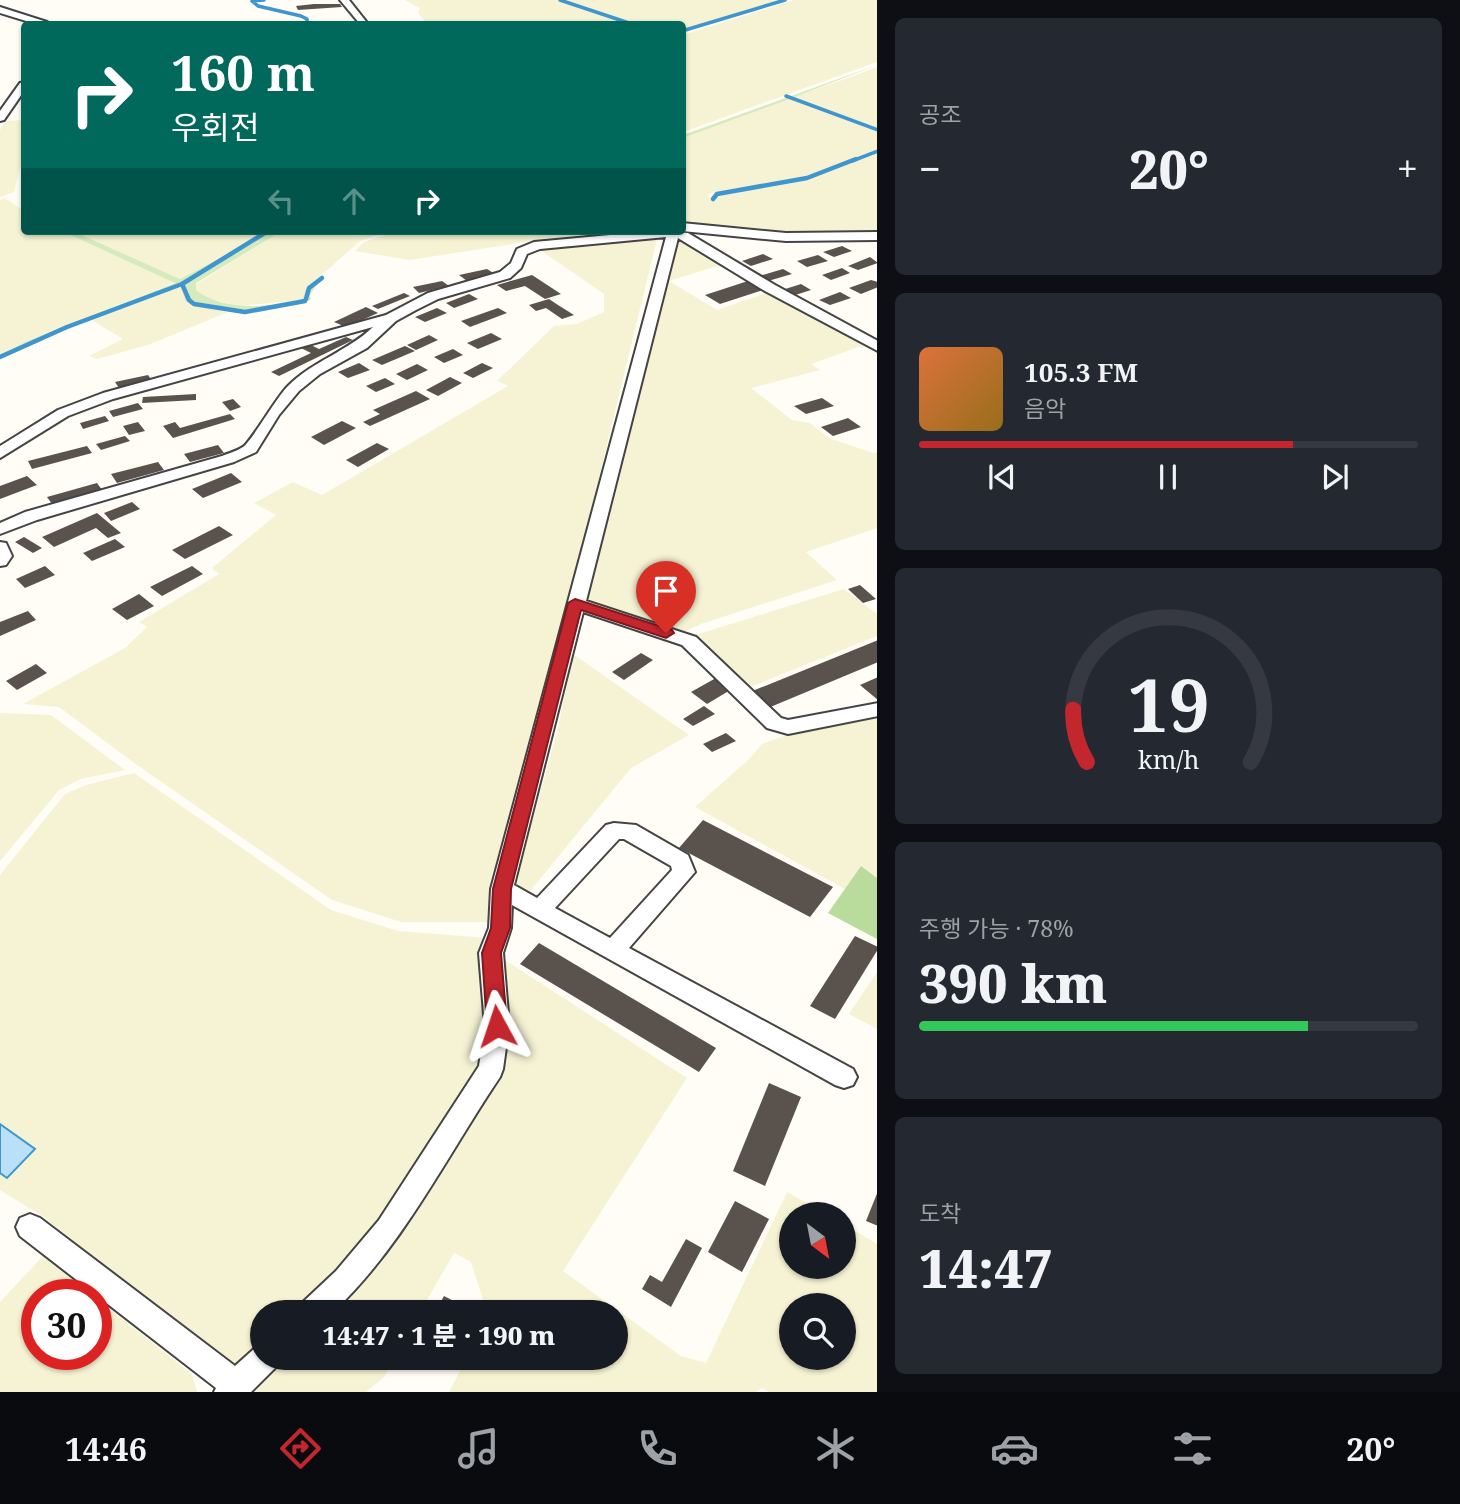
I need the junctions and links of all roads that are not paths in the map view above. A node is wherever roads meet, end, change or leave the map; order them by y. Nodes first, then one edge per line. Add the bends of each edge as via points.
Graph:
1 (344, 0) edge
2 (0, 9) edge
3 (13, 15) junction
4 (0, 20) edge
5 (34, 21) edge
6 (362, 21) edge
7 (21, 89) edge
8 (0, 118) edge
9 (686, 231) edge
10 (635, 235) edge
11 (675, 235) edge
12 (683, 235) edge
13 (877, 236) edge
14 (391, 318) junction
15 (877, 347) edge
16 (0, 453) edge
17 (0, 528) edge
18 (0, 547) edge
19 (0, 561) edge
20 (575, 603) junction
21 (877, 709) edge
22 (502, 889) junction
23 (540, 909) junction
24 (612, 950) junction
25 (844, 1077) dead end
26 (30, 1227) dead end
27 (326, 1300) edge
28 (252, 1370) edge
29 (232, 1389) edge

1 - 6 street
2 - 3 street
3 - 4 street
3 - 5 street
7 - 8 street
9 - 13 street via 786,237
10 - 14 street via 528,248 505,275 433,296
11 - 20 street
12 - 15 street
14 - 16 street via 108,396 63,413
14 - 17 street via 362,345 294,388 251,449
18 - 19 street
20 - 21 street via 689,641 774,723 788,727
20 - 22 street
22 - 23 street
22 - 27 street via 500,928 491,953 497,1026 491,1069 389,1229
23 - 24 street
23 - 24 street via 614,831 628,831 680,861 684,872
24 - 25 street
26 - 29 street
28 - 29 street

